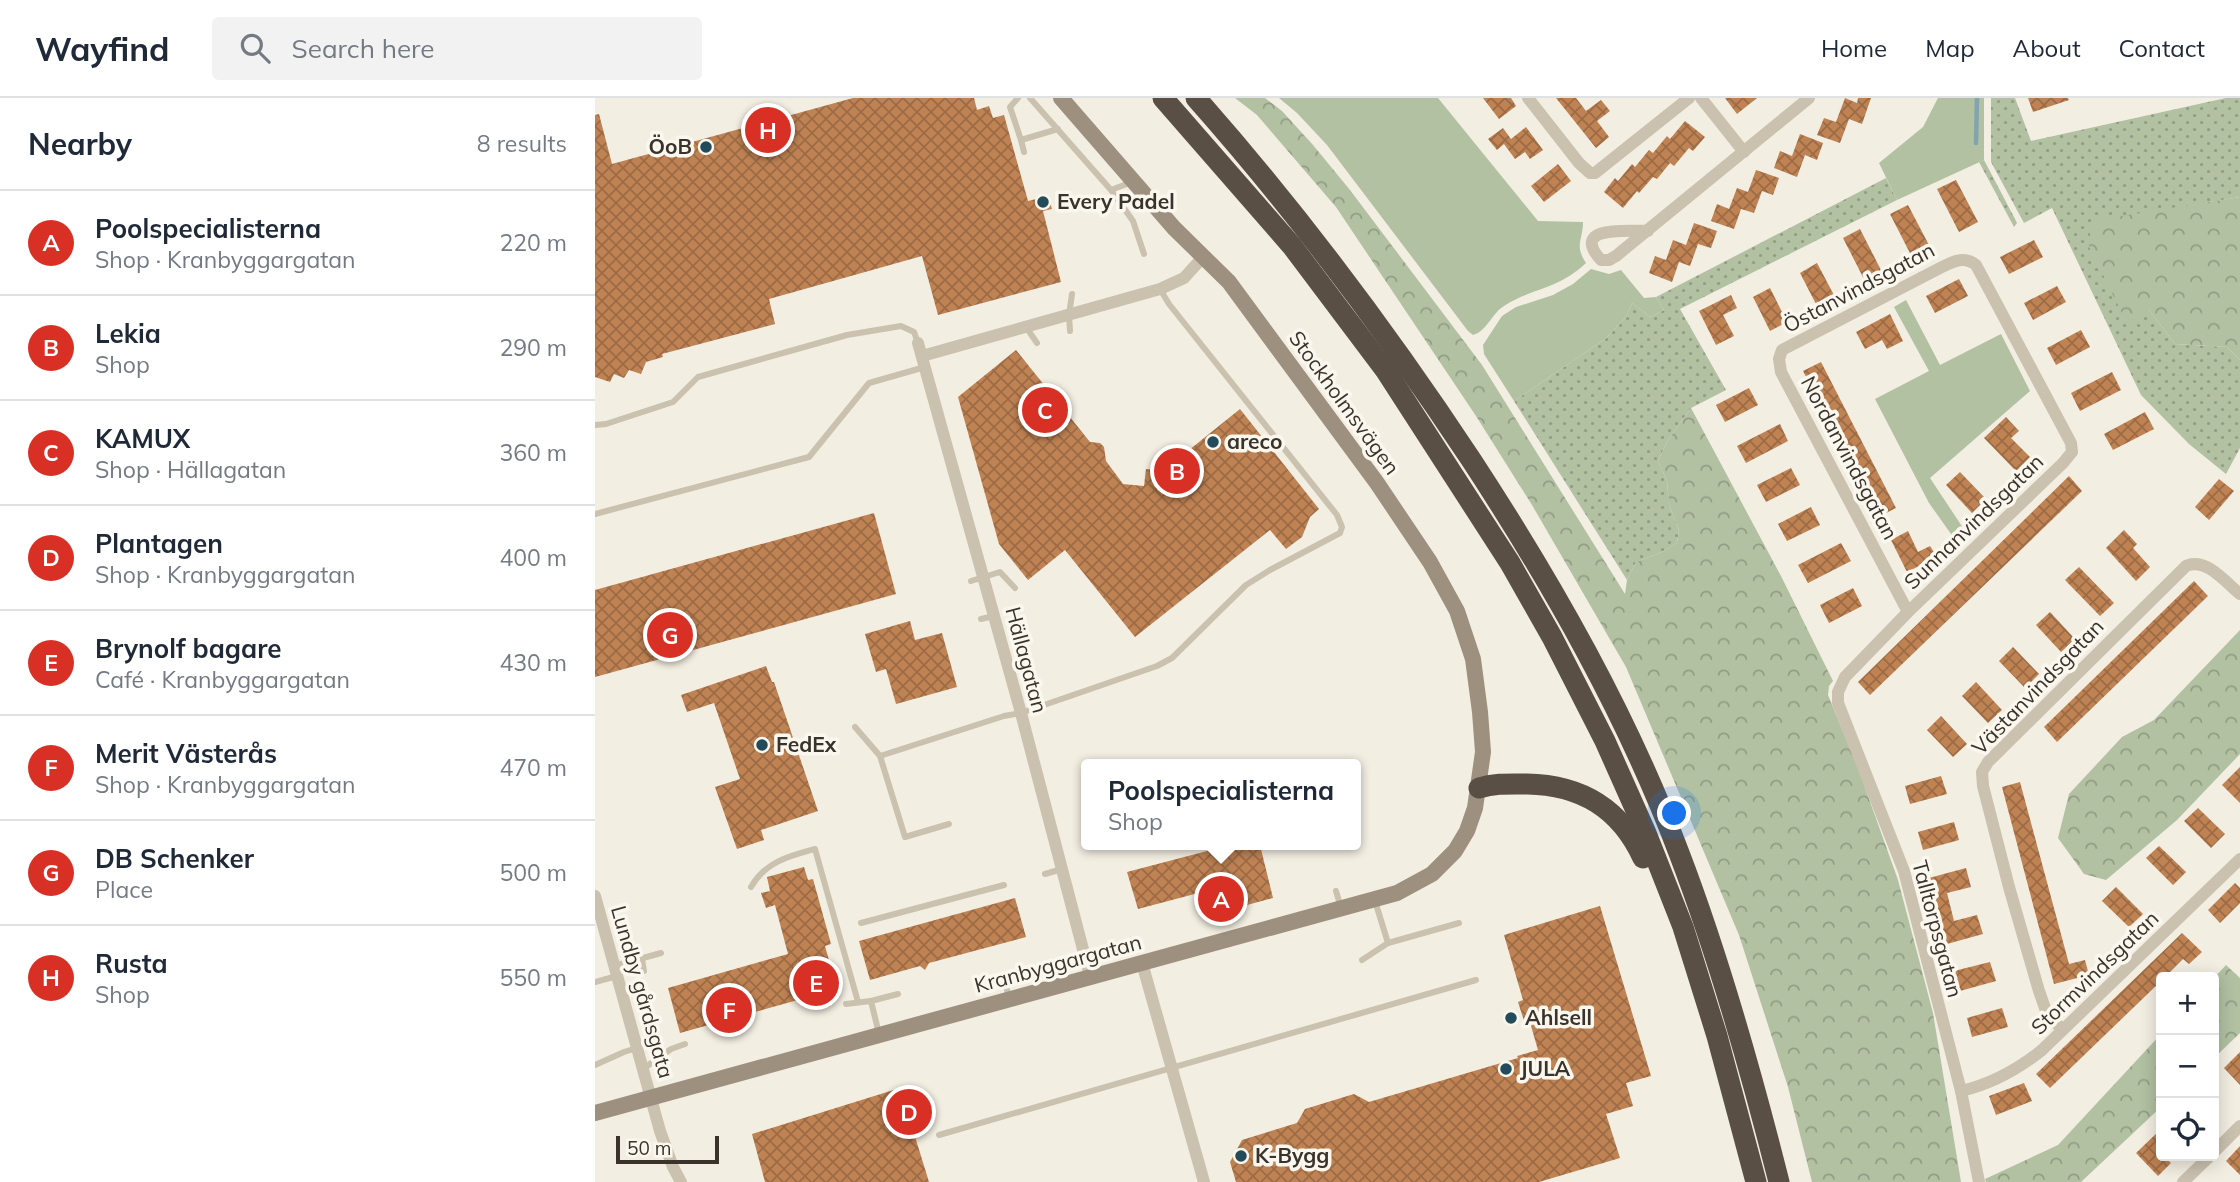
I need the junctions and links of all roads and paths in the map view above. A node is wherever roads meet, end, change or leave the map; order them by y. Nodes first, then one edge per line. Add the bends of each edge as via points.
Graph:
1 (1018, 98) edge
2 (1030, 98) edge
3 (1061, 98) edge
4 (1163, 98) edge
5 (1196, 98) edge
6 (1528, 98) edge
7 (1689, 98) edge
8 (1701, 98) edge
9 (1809, 98) edge
10 (1058, 129) junction
11 (1021, 140) junction
12 (1024, 152) dead end
13 (1744, 152) junction
14 (1133, 181) junction
15 (1111, 190) junction
16 (1647, 231) dead end
17 (1144, 254) dead end
18 (1203, 257) junction
19 (1963, 259) joint
20 (1160, 289) junction
21 (1072, 294) dead end
22 (1069, 314) junction
23 (1026, 327) junction
24 (1070, 331) dead end
25 (1037, 343) dead end
26 (922, 355) junction
27 (1779, 359) joint
28 (595, 425) edge
29 (595, 514) edge
30 (977, 579) junction
31 (1015, 588) dead end
32 (2240, 594) edge
33 (1908, 612) junction
34 (1838, 692) joint
35 (1021, 713) junction
36 (855, 727) dead end
37 (880, 756) junction
38 (1479, 788) junction
39 (949, 824) dead end
40 (2240, 859) edge
41 (1062, 869) junction
42 (1045, 874) dead end
43 (1005, 885) dead end
44 (751, 887) dead end
45 (1336, 891) dead end
46 (595, 896) edge
47 (1374, 899) junction
48 (1341, 910) junction
49 (862, 923) dead end
50 (1459, 923) dead end
51 (1388, 943) junction
52 (661, 953) dead end
53 (642, 958) junction
54 (1362, 960) dead end
55 (1142, 962) junction
56 (616, 971) junction
57 (644, 971) dead end
58 (1090, 976) junction
59 (1476, 980) dead end
60 (595, 982) edge
61 (898, 994) dead end
62 (1706, 999) junction
63 (871, 1001) junction
64 (858, 1002) junction
65 (846, 1004) dead end
66 (2062, 1030) junction
67 (879, 1034) junction
68 (666, 1040) dead end
69 (685, 1044) dead end
70 (637, 1048) junction
71 (671, 1049) junction
72 (595, 1065) edge
73 (1172, 1068) junction
74 (643, 1069) junction
75 (1961, 1091) junction
76 (652, 1099) junction
77 (595, 1113) edge
78 (2240, 1126) edge
79 (939, 1135) dead end
80 (2219, 1147) edge
81 (2205, 1161) edge
82 (681, 1182) edge
83 (1205, 1182) edge
84 (1756, 1182) edge
85 (1779, 1182) edge
86 (1979, 1182) edge
87 (2183, 1182) edge

1 - 11 lane via 1010,107
2 - 10 lane
3 - 14 street, Stockholmsvägen
4 - 62 highway via 1300,256 1386,372 1510,563 1605,741 1683,926
5 - 85 highway via 1245,153 1385,333 1508,517 1578,635 1679,851 1725,984
6 - 7 street via 1579,163 1595,173
8 - 13 street
9 - 13 street
10 - 11 lane
10 - 15 lane
11 - 12 lane
13 - 16 street
14 - 15 lane
14 - 18 street, Stockholmsvägen
15 - 17 lane via 1133,221
18 - 20 street via 1184,278
18 - 38 street, Stockholmsvägen via 1229,282 1317,400 1444,584 1473,659 1483,752
19 - 27 street, Östanvindsgatan via 1782,351
19 - 33 street, Sunnanvindsgatan via 1976,265 2071,443 2071,452
20 - 22 street via 1125,305
20 - 35 lane via 1342,527 1340,533 1246,585 1173,658
21 - 22 lane
22 - 23 street
22 - 24 lane
23 - 25 lane
23 - 26 street
26 - 28 lane via 914,332 901,326 847,335 698,377 673,402
26 - 29 lane via 869,383 809,457
26 - 30 street, Hällagatan
27 - 33 street, Nordanvindsgatan via 1781,372
30 - 31 lane via 1000,572
30 - 35 street, Hällagatan via 987,618 1011,660
32 - 66 street, Västanvindsgatan via 2199,563 2186,566 1982,772 2008,887 2039,991 2046,1011
33 - 34 street, Sunnanvindsgatan via 1845,677
34 - 75 street, Talltorpsgatan via 1838,703 1903,871
35 - 37 lane
35 - 41 street, Hällagatan
36 - 37 lane
37 - 39 lane via 905,837
38 - 47 street, Kranbyggargatan via 1467,831 1455,851 1414,885
38 - 62 highway via 1494,784 1552,786 1590,799 1616,817 1643,858 1691,985
40 - 66 street, Stormvindsgatan
41 - 42 lane
41 - 58 street, Hällagatan
43 - 49 lane
44 - 64 lane via 758,874 781,859 815,849
45 - 48 lane
46 - 56 street, Lundby gårdsgata
47 - 48 street, Kranbyggargatan
47 - 51 lane
48 - 55 street, Kranbyggargatan
50 - 51 lane
51 - 54 lane
52 - 53 lane
53 - 56 lane
53 - 57 lane
55 - 58 street, Kranbyggargatan
55 - 73 street
56 - 60 lane
56 - 70 street, Lundby gårdsgata
58 - 67 street, Kranbyggargatan via 1007,991
59 - 73 lane
61 - 63 lane
62 - 84 highway
63 - 64 lane
63 - 67 lane
64 - 65 lane
66 - 75 street, Stormvindsgatan via 2024,1064
67 - 76 street, Kranbyggargatan
68 - 71 lane
69 - 71 lane
70 - 72 lane
70 - 74 street, Lundby gårdsgata
71 - 74 lane
73 - 79 lane
73 - 83 street
74 - 76 street, Lundby gårdsgata
75 - 86 street, Talltorpsgatan
76 - 77 street, Kranbyggargatan
76 - 82 street, Lundby gårdsgata
78 - 80 street
81 - 87 street

